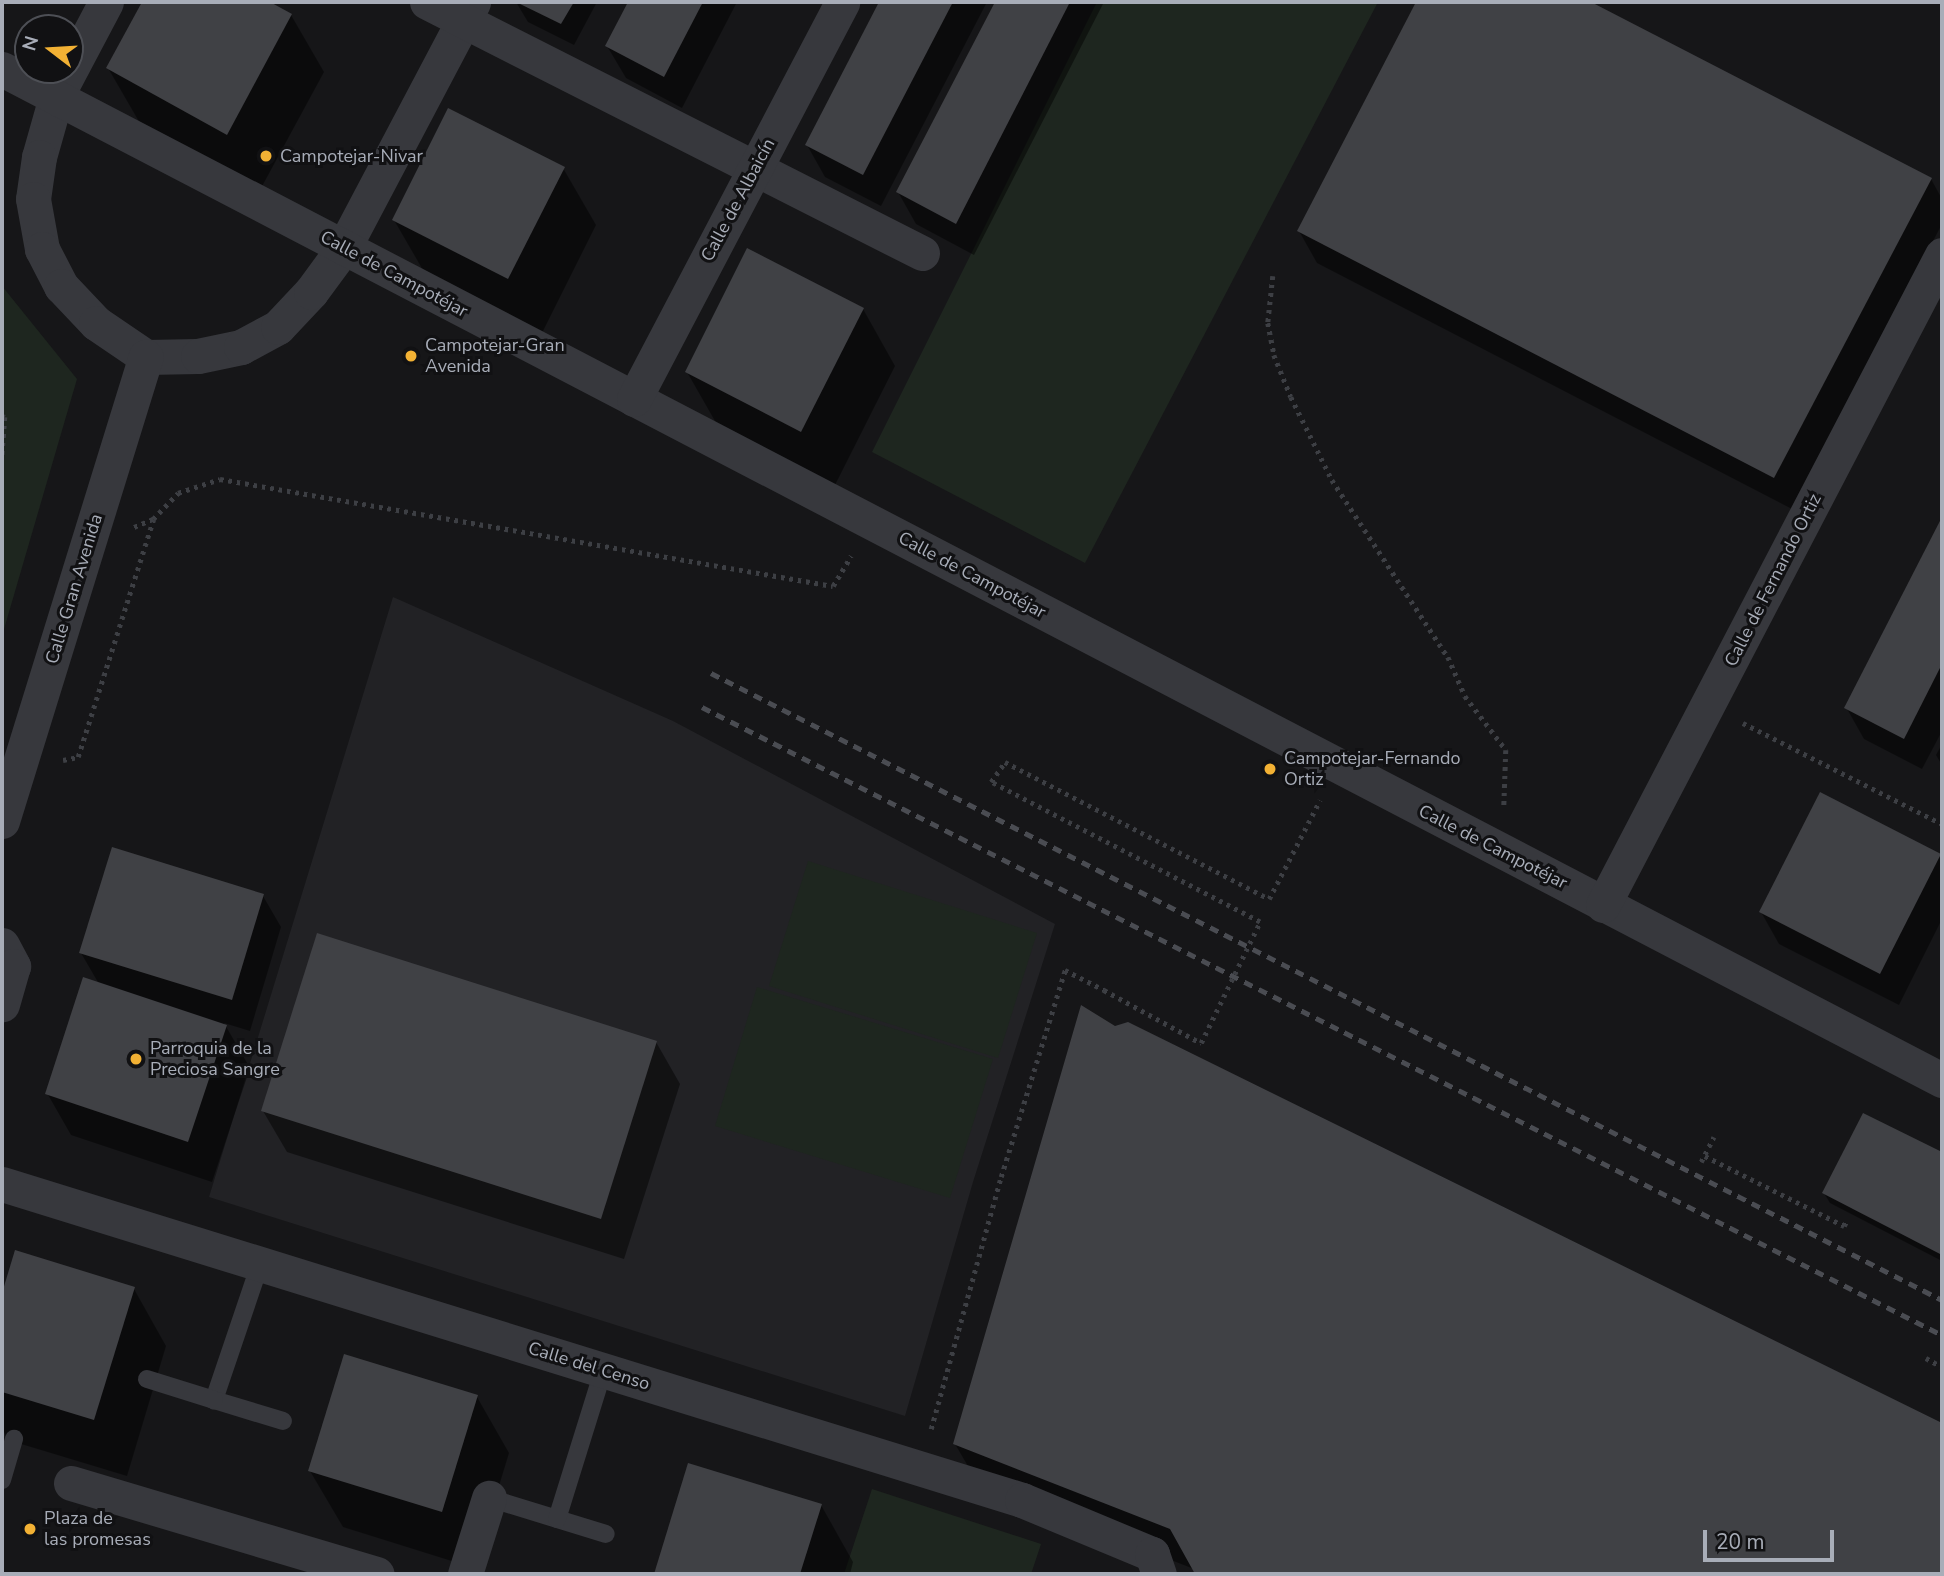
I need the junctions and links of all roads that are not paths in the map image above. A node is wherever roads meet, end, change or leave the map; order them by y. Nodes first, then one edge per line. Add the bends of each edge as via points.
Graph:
1 (106, 2) edge
2 (427, 2) edge
3 (842, 2) edge
4 (468, 11) edge
5 (2, 69) edge
6 (56, 97) junction
7 (755, 168) junction
8 (344, 247) junction
9 (922, 253) dead end
10 (1942, 255) edge
11 (146, 357) junction
12 (634, 398) junction
13 (2, 821) edge
14 (1603, 905) junction
15 (2, 945) edge
16 (2, 1004) edge
17 (1939, 1071) edge
18 (2, 1184) edge
19 (260, 1264) junction
20 (603, 1371) junction
21 (147, 1379) dead end
22 (214, 1400) junction
23 (283, 1421) dead end
24 (14, 1439) dead end
25 (2, 1480) edge
26 (71, 1483) dead end
27 (489, 1498) joint
28 (557, 1519) junction
29 (606, 1534) dead end
30 (377, 1574) edge
31 (466, 1574) edge
32 (1159, 1574) edge

1 - 6 street
2 - 4 street
3 - 7 street, Calle de Albaicín
4 - 7 street
4 - 8 street
5 - 6 street, Calle de Campotéjar
6 - 8 street, Calle de Campotéjar
6 - 11 street via 38,157 33,199 41,249 61,286 87,314
7 - 9 street
7 - 12 street, Calle de Albaicín
8 - 11 street via 311,292 269,332 230,350
8 - 12 street, Calle de Campotéjar
10 - 14 street, Calle de Fernando Ortiz
11 - 13 street, Calle Gran Avenida
12 - 14 street, Calle de Campotéjar
14 - 17 street, Calle de Campotéjar
15 - 16 street via 13,966
18 - 19 street, Calle del Censo
19 - 20 street, Calle del Censo
19 - 22 lane
20 - 28 lane
20 - 32 street, Calle del Censo via 1022,1500 1152,1554
21 - 22 lane
22 - 23 lane
24 - 25 lane
26 - 30 street
27 - 28 lane
27 - 31 street
28 - 29 lane

